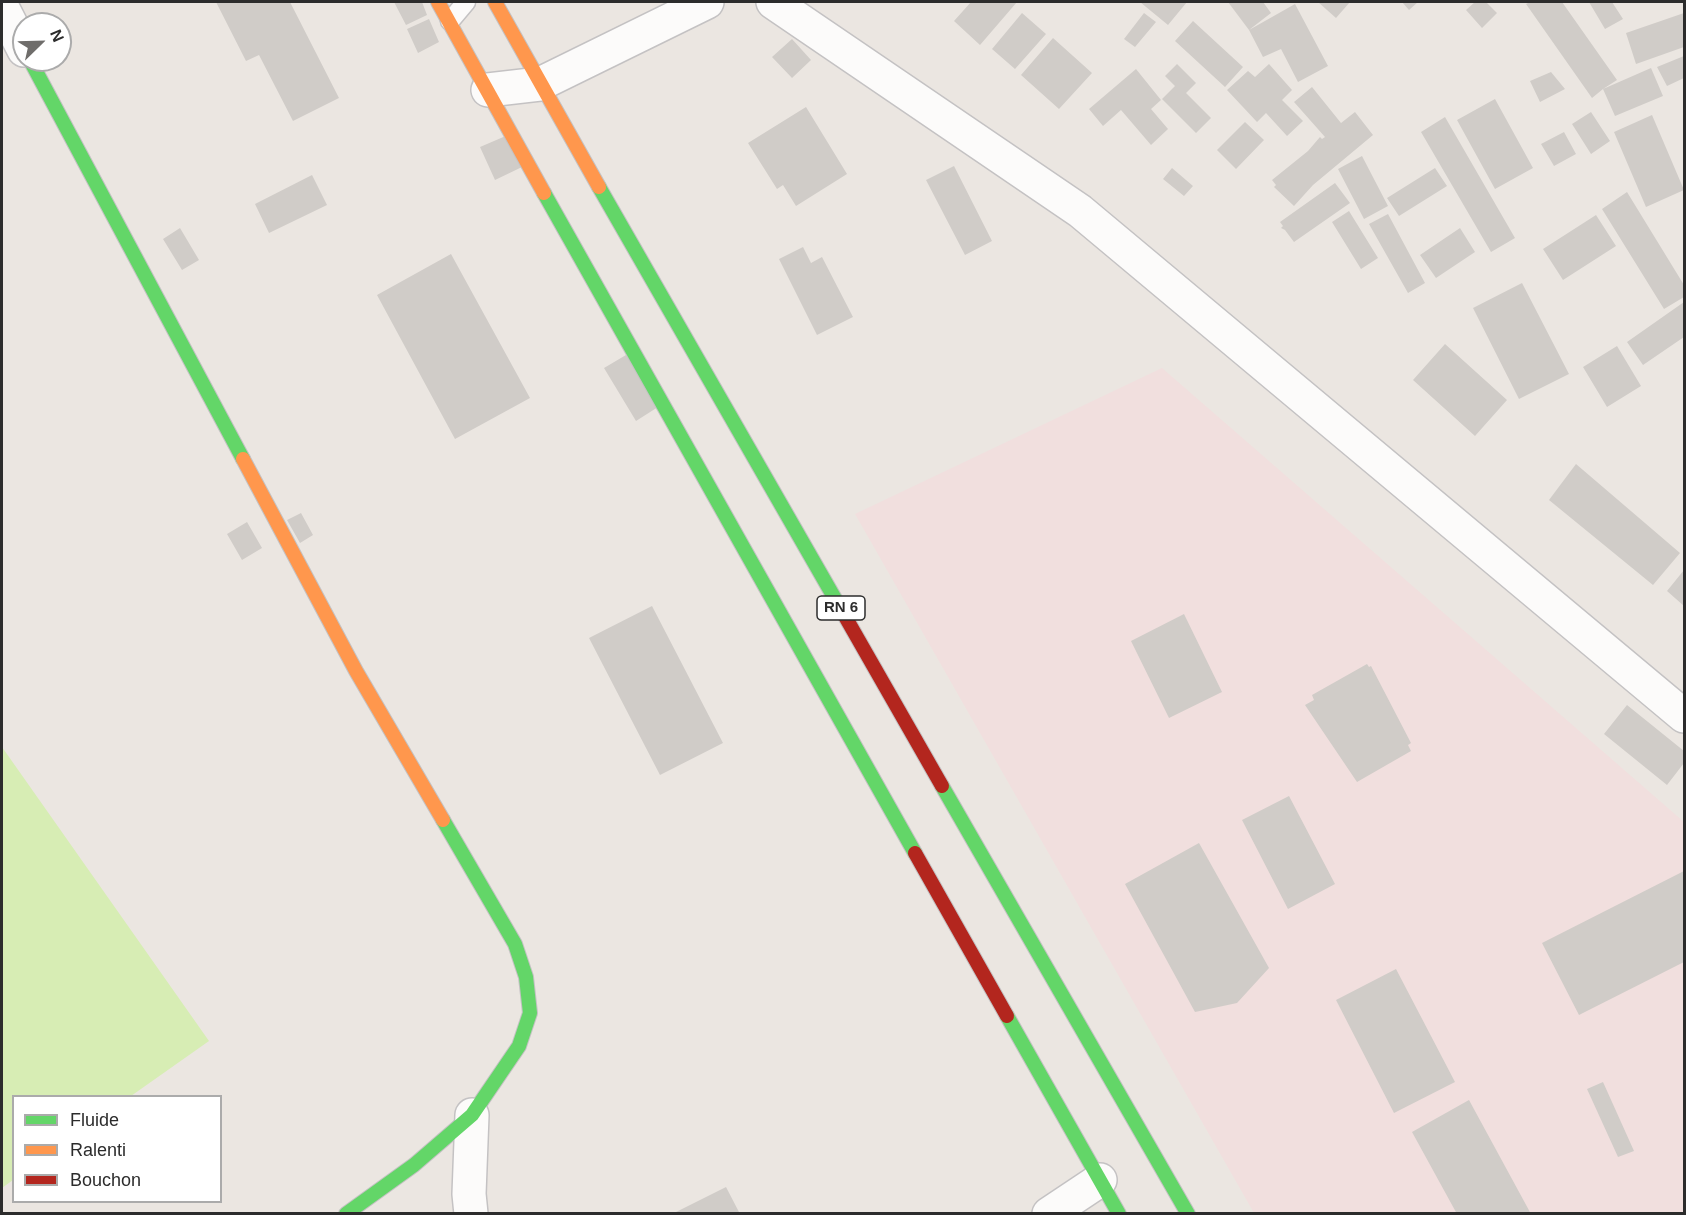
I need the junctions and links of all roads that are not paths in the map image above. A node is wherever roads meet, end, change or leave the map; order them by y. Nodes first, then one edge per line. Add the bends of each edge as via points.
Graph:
1 (438, 2) edge
2 (466, 2) edge
3 (495, 2) edge
4 (707, 2) edge
5 (773, 2) edge
6 (2, 8) edge
7 (450, 21) junction
8 (12, 27) edge
9 (36, 72) edge
10 (540, 84) junction
11 (488, 90) junction
12 (1679, 700) edge
13 (472, 1115) junction
14 (1100, 1180) junction
15 (346, 1214) edge
16 (471, 1214) edge
17 (1049, 1214) edge
18 (1119, 1214) edge
19 (1188, 1214) edge

1 - 7 main road
2 - 7 lane
3 - 10 main road, RN 6
4 - 10 street
5 - 12 street via 1080,211
6 - 8 street
7 - 11 main road
9 - 13 main road via 356,671 515,944 526,977 530,1013 519,1046
10 - 11 street
10 - 19 main road, RN 6
11 - 14 main road
13 - 15 main road via 414,1165
13 - 16 street
14 - 17 street
14 - 18 main road

